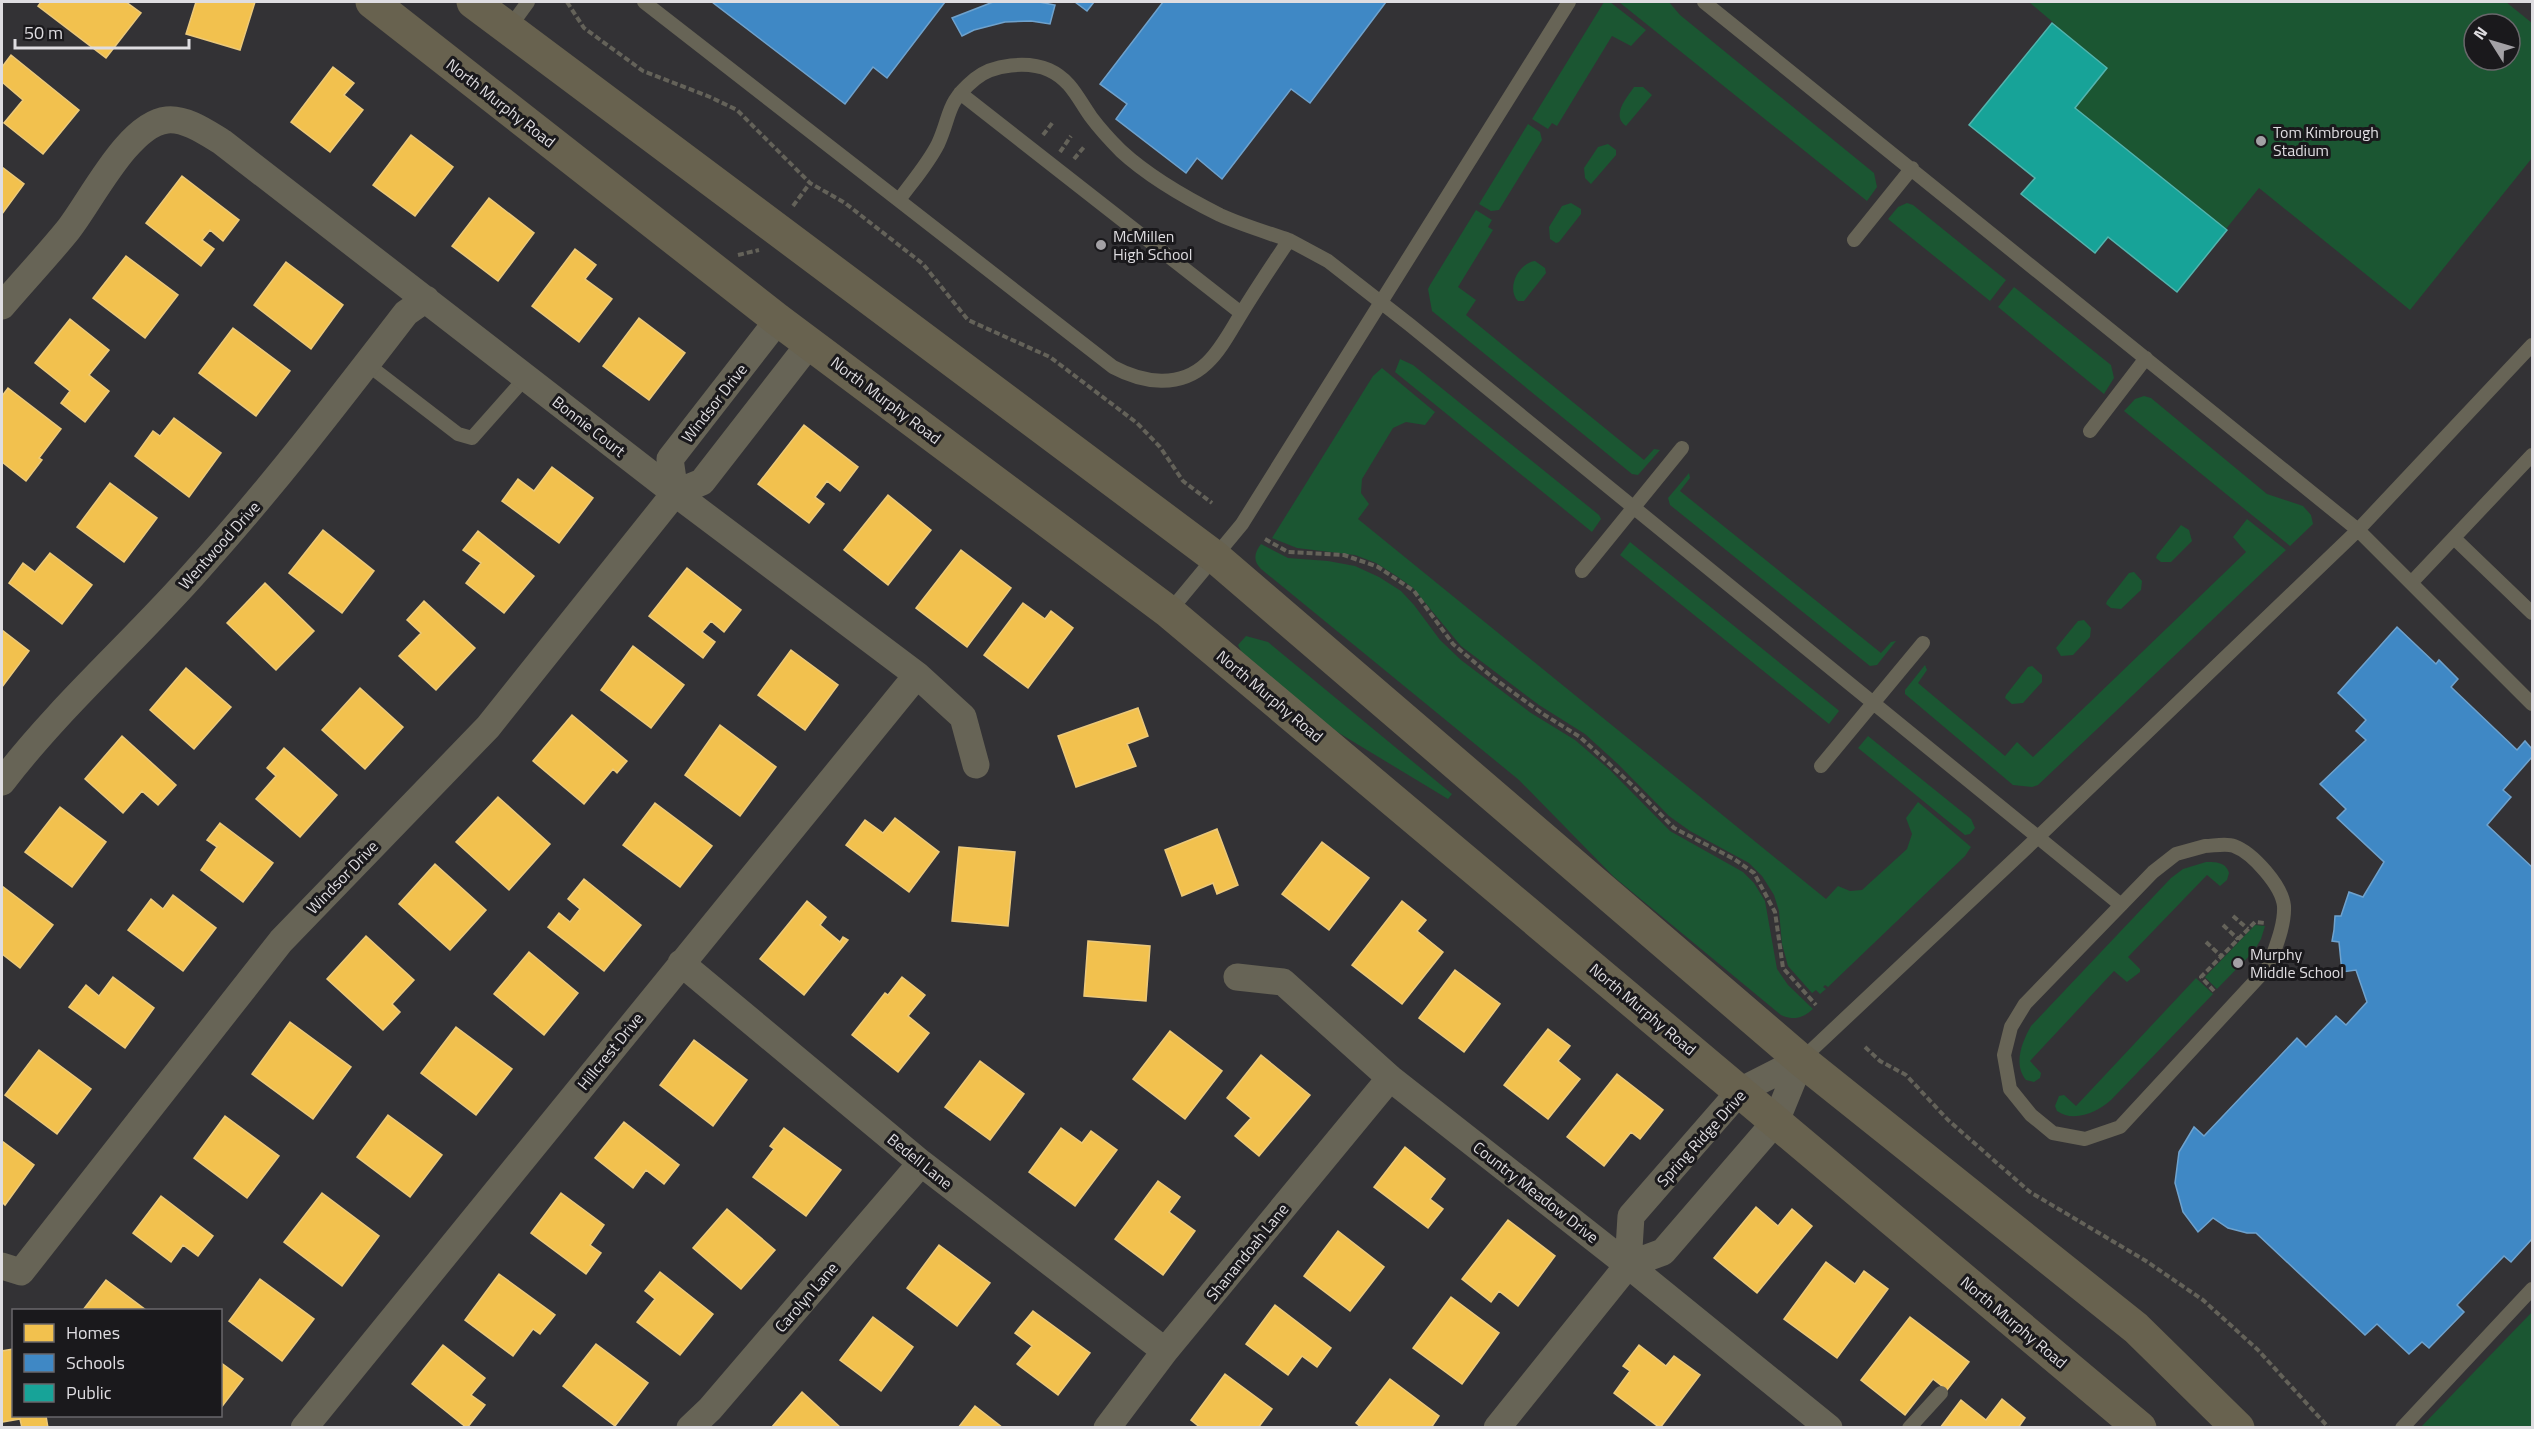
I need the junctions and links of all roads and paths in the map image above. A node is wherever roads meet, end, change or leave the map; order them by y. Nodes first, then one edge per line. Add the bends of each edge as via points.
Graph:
1 (372, 2) edge
2 (473, 2) edge
3 (528, 2) edge
4 (567, 2) edge
5 (644, 2) edge
6 (1569, 2) edge
7 (1704, 2) edge
8 (509, 28) junction
9 (960, 93) junction
10 (1053, 122) dead end
11 (1071, 136) dead end
12 (1039, 141) dead end
13 (1084, 147) dead end
14 (1058, 155) dead end
15 (1070, 165) dead end
16 (1912, 168) junction
17 (810, 183) junction
18 (899, 200) junction
19 (788, 213) dead end
20 (1288, 240) junction
21 (1854, 240) dead end
22 (762, 247) dead end
23 (731, 255) dead end
24 (426, 298) junction
25 (1381, 302) junction
26 (2, 306) edge
27 (1241, 313) junction
28 (778, 320) junction
29 (810, 343) junction
30 (2532, 345) edge
31 (2146, 358) junction
32 (367, 364) junction
33 (526, 377) junction
34 (2090, 431) dead end
35 (1682, 448) dead end
36 (2532, 455) edge
37 (675, 493) junction
38 (1212, 503) dead end
39 (1633, 507) junction
40 (2358, 530) junction
41 (2454, 538) junction
42 (1265, 539) dead end
43 (1215, 557) junction
44 (1582, 571) dead end
45 (2410, 583) junction
46 (1169, 612) junction
47 (2532, 613) edge
48 (1923, 643) dead end
49 (917, 675) junction
50 (1873, 704) junction
51 (2532, 704) edge
52 (976, 765) dead end
53 (1821, 766) dead end
54 (2, 782) edge
55 (2037, 838) junction
56 (2121, 905) junction
57 (2233, 916) dead end
58 (2265, 923) dead end
59 (2223, 925) dead end
60 (2248, 929) junction
61 (2238, 939) junction
62 (2206, 942) dead end
63 (2221, 956) junction
64 (681, 963) junction
65 (1237, 977) dead end
66 (2214, 991) dead end
67 (1816, 1005) dead end
68 (1865, 1047) dead end
69 (1801, 1060) junction
70 (1390, 1078) junction
71 (1740, 1090) junction
72 (1776, 1121) junction
73 (921, 1163) junction
74 (1628, 1265) junction
75 (11, 1269) edge
76 (2532, 1289) edge
77 (1165, 1351) junction
78 (1941, 1393) dead end
79 (304, 1428) edge
80 (690, 1428) edge
81 (1107, 1428) edge
82 (1497, 1428) edge
83 (1829, 1428) edge
84 (1909, 1428) edge
85 (2140, 1428) edge
86 (2238, 1428) edge
87 (2329, 1428) edge
88 (2402, 1428) edge

1 - 28 main road, North Murphy Road
2 - 8 main road
3 - 8 lane
4 - 17 path via 584,28 643,71 710,96 737,111
5 - 18 lane
6 - 25 lane
7 - 16 lane
8 - 43 main road
9 - 18 lane via 950,108 939,143
9 - 20 lane via 978,77 1000,68 1031,65 1049,70 1073,89 1122,152 1221,215
9 - 27 lane
10 - 12 path
11 - 14 path
13 - 15 path
16 - 21 lane
16 - 31 lane
17 - 19 path
17 - 38 path via 845,203 923,264 968,320 1050,357 1137,423 1160,447 1183,481
18 - 27 lane via 1113,368 1139,379 1171,382 1207,364
20 - 25 lane via 1328,261
20 - 27 lane
22 - 23 path via 758,252
24 - 26 street, Bonnie Court via 222,142 181,122 167,120 132,140 69,229
24 - 32 street, Wentwood Drive via 406,313
24 - 33 street, Bonnie Court
25 - 39 lane
25 - 43 lane via 1242,524
28 - 29 main road, North Murphy Road
28 - 37 street, Windsor Drive via 670,459
29 - 37 street, Windsor Drive via 702,482
29 - 46 main road, North Murphy Road
30 - 40 lane
31 - 34 lane
31 - 40 lane
32 - 33 lane via 458,434 472,438
32 - 54 street, Wentwood Drive via 296,456 206,561 41,734
33 - 37 street, Bonnie Court
35 - 39 lane
36 - 41 lane
37 - 49 street, Bonnie Court
37 - 75 street, Windsor Drive via 488,727 281,941
39 - 44 lane
39 - 50 lane
40 - 45 lane
40 - 55 lane
41 - 45 lane
41 - 47 lane
42 - 67 path via 1288,552 1344,555 1378,567 1414,591 1453,644 1580,737 1674,828 1754,873 1775,912 1783,968
43 - 46 lane
43 - 69 main road
45 - 51 lane
46 - 71 main road, North Murphy Road
48 - 50 lane
49 - 52 street, Bonnie Court via 963,717
49 - 64 street, Hillcrest Drive
50 - 53 lane
50 - 55 lane
55 - 56 lane
55 - 69 lane
56 - 56 lane via 2025,1004 2011,1027 2004,1055 2010,1089 2031,1115 2053,1133 2085,1139 2120,1127 2269,966 2284,906 2275,884 2259,864 2233,846 2205,846 2176,854
57 - 60 path
58 - 60 path via 2255,922
59 - 61 path
60 - 61 path
61 - 63 path
62 - 63 path
63 - 66 path via 2201,977
64 - 73 street, Bedell Lane
64 - 79 street, Hillcrest Drive
65 - 70 street, Country Meadow Drive via 1283,982
68 - 87 path via 1880,1061 1906,1075 1948,1120 2030,1192 2203,1300 2258,1350
69 - 71 street, Spring Ridge Drive
69 - 72 street
69 - 86 main road via 2136,1328
70 - 74 street, Country Meadow Drive
70 - 77 street, Shanandoah Lane
71 - 72 main road, North Murphy Road
71 - 74 street, Spring Ridge Drive via 1631,1216
72 - 74 street via 1663,1252
72 - 85 main road, North Murphy Road
73 - 77 street, Bedell Lane
73 - 80 street, Carolyn Lane
74 - 82 street
74 - 83 street, Country Meadow Drive
76 - 88 lane
77 - 81 street, Shanandoah Lane
78 - 84 lane

